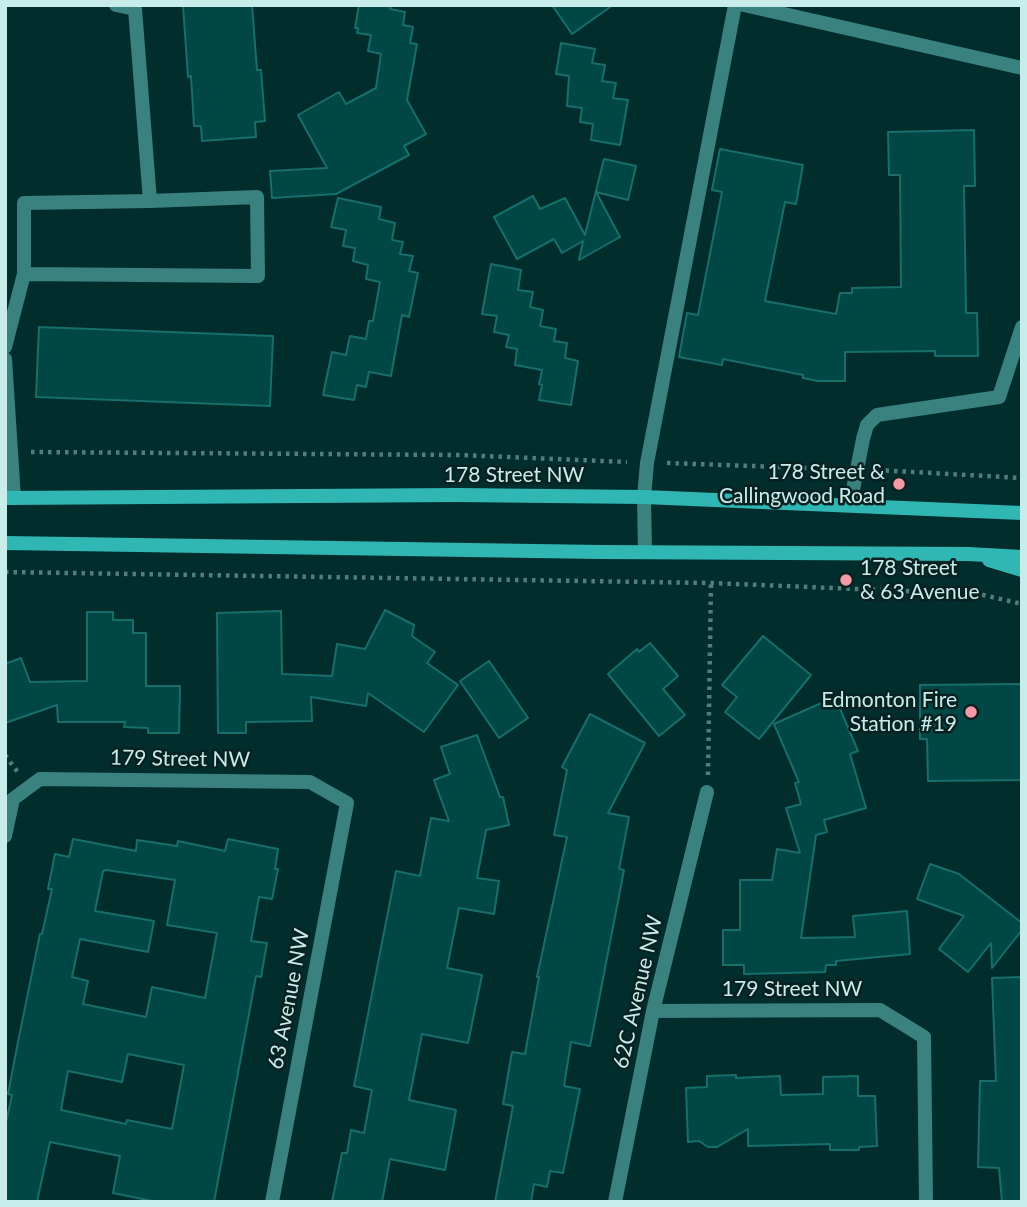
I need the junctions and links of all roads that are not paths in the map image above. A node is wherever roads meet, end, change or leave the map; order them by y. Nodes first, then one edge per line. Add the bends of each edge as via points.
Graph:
1 (116, 5) edge
2 (735, 5) edge
3 (744, 5) edge
4 (1022, 68) edge
5 (150, 201) junction
6 (24, 274) junction
7 (1022, 327) edge
8 (5, 347) edge
9 (5, 359) edge
10 (644, 497) junction
11 (10, 498) edge
12 (1022, 504) edge
13 (850, 505) junction
14 (989, 513) junction
15 (1022, 513) edge
16 (5, 543) edge
17 (645, 552) junction
18 (968, 554) junction
19 (1022, 556) edge
20 (1022, 570) edge
21 (708, 792) road end
22 (347, 803) joint
23 (5, 836) edge
24 (653, 1011) junction
25 (272, 1202) edge
26 (615, 1202) edge
27 (926, 1202) edge

1 - 5 street via 135,9
2 - 10 street
3 - 4 street
5 - 6 street via 24,203
5 - 6 street via 257,197 258,276
6 - 8 street
7 - 13 street via 999,397 877,415 867,425
9 - 11 street
10 - 11 main road, 178 Street NW
10 - 13 main road, 178 Street NW
10 - 17 street
12 - 14 main road
13 - 14 main road, 178 Street NW
14 - 15 main road, 178 Street NW
16 - 17 main road
17 - 18 main road
18 - 19 main road
18 - 20 main road
21 - 24 street, 62C Avenue NW
22 - 23 street, 179 Street NW via 310,782 40,779 13,799
22 - 25 street, 63 Avenue NW
24 - 26 street, 62C Avenue NW
24 - 27 street, 179 Street NW via 880,1010 924,1037

